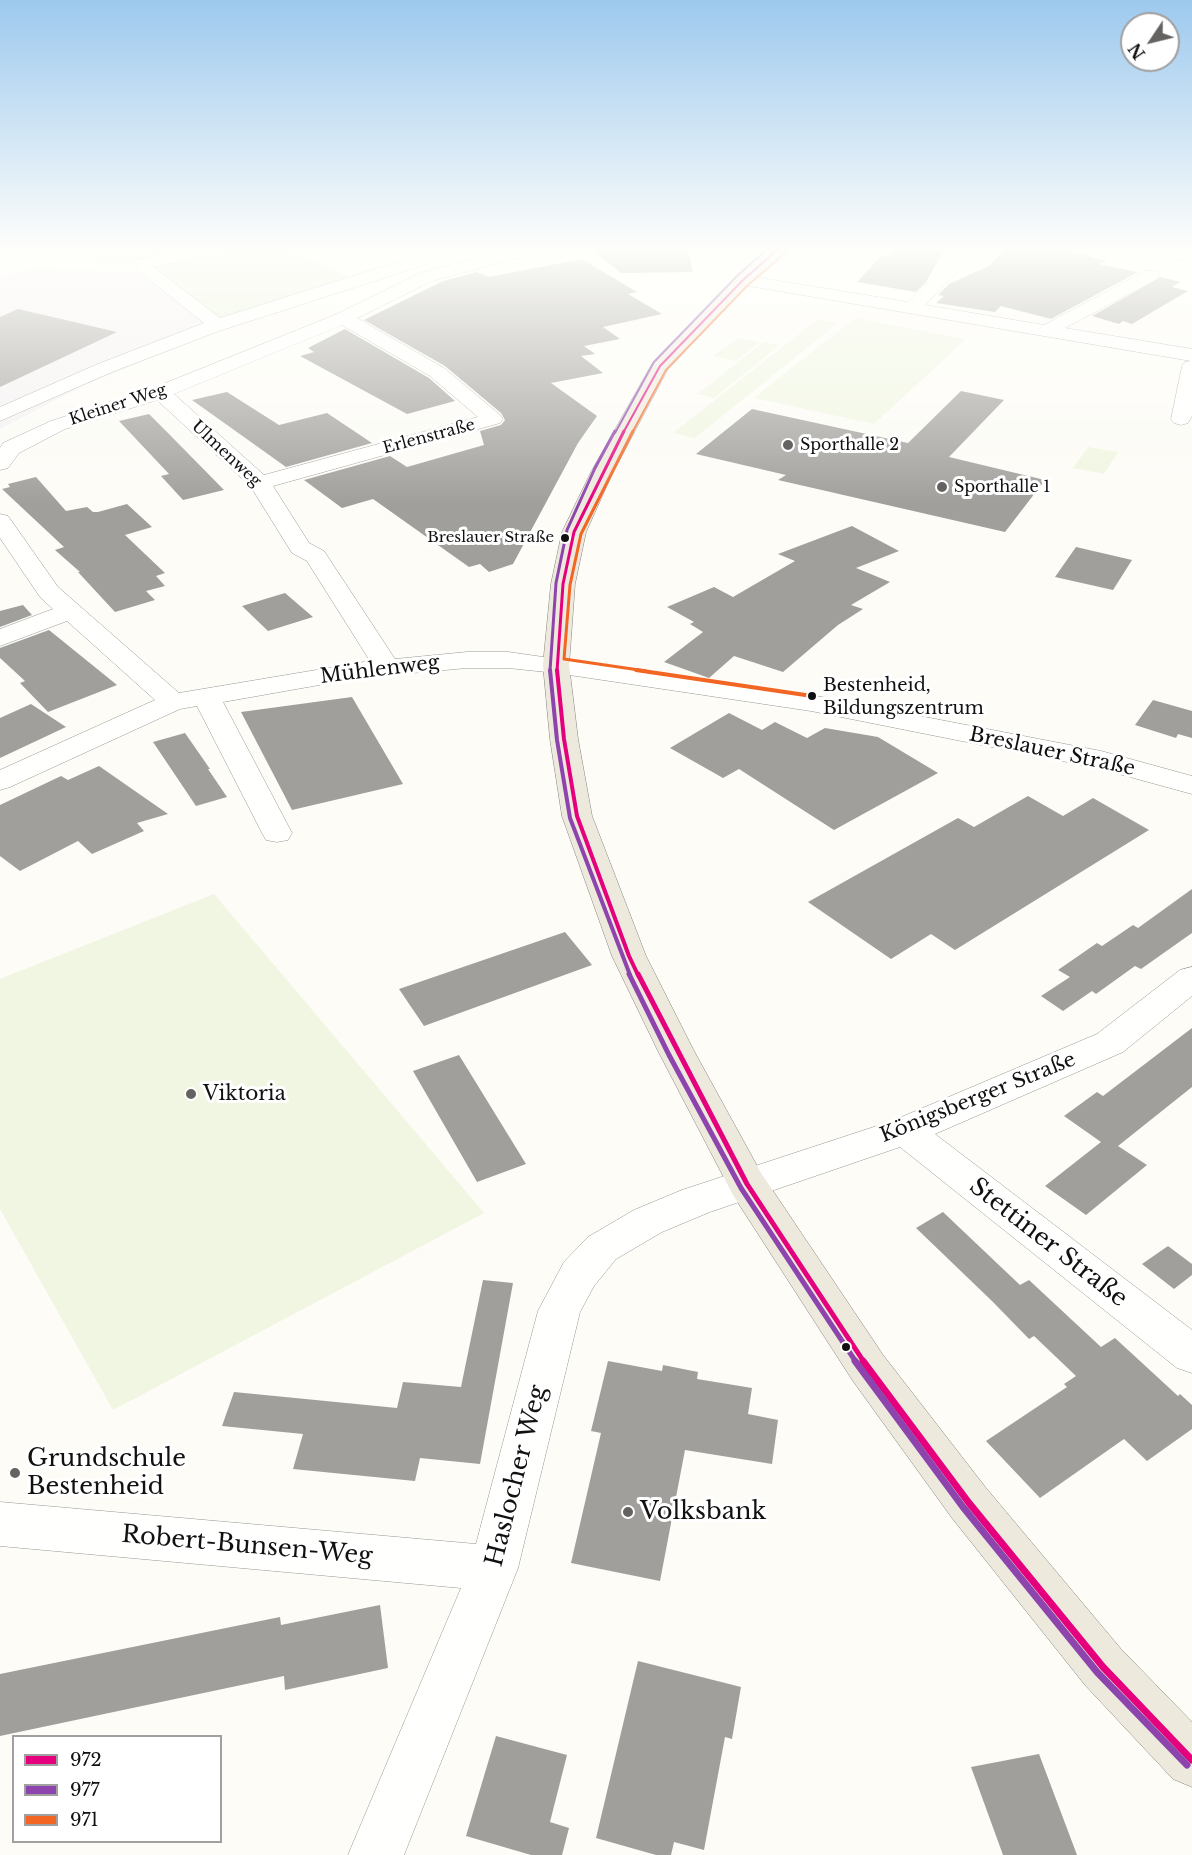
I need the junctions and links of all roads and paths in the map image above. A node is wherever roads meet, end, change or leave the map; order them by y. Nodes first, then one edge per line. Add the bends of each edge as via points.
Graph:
1 (198, 332) edge
2 (309, 332) edge
3 (366, 332) edge
4 (693, 332) edge
5 (1049, 332) edge
6 (1192, 355) edge
7 (1192, 366) edge
8 (160, 392) junction
9 (0, 415) edge
10 (1181, 419) dead end
11 (0, 462) edge
12 (260, 483) junction
13 (0, 521) edge
14 (70, 611) junction
15 (0, 638) edge
16 (557, 648) junction
17 (387, 667) junction
18 (206, 696) junction
19 (173, 702) junction
20 (0, 781) edge
21 (1192, 785) edge
22 (277, 833) dead end
23 (1192, 978) edge
24 (905, 1131) junction
25 (747, 1184) junction
26 (1192, 1355) edge
27 (0, 1524) edge
28 (494, 1568) junction
29 (1192, 1760) edge
30 (376, 1855) edge

1 - 9 street
2 - 8 street, Kleiner Weg
3 - 12 street, Erlenstraße via 436,372 493,419
4 - 16 main road via 660,366 574,532 562,584
5 - 6 street
7 - 10 street
8 - 11 street, Kleiner Weg via 58,425 11,448
8 - 12 street, Ulmenweg
12 - 17 street, Ulmenweg via 300,548 316,556 325,569
13 - 14 street via 49,592
14 - 15 street
14 - 19 street
16 - 17 street, Mühlenweg via 508,660
16 - 21 street, Breslauer Straße via 1101,760
16 - 25 main road via 564,739 577,816 633,965
17 - 18 street, Mühlenweg
18 - 19 street, Mühlenweg
18 - 22 street
19 - 20 street, Mühlenweg
23 - 24 street, Königsberger Straße via 1110,1043
24 - 25 street, Königsberger Straße
24 - 26 street, Stettiner Straße
25 - 28 street, Haslocher Weg via 648,1221 602,1248 579,1274 559,1311
25 - 29 main road via 868,1368 969,1503 1103,1666
27 - 28 street, Robert-Bunsen-Weg
28 - 30 street, Haslocher Weg

